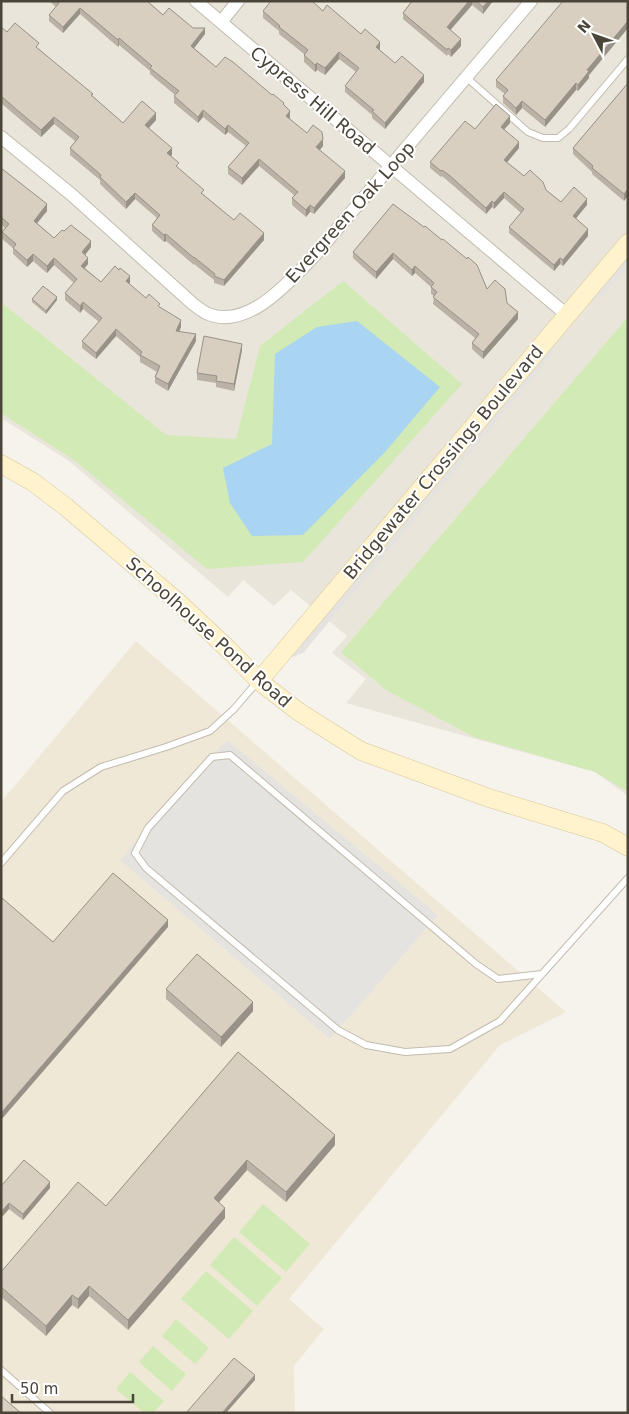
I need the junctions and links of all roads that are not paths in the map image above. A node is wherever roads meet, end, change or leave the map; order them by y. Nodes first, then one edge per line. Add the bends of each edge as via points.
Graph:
1 (196, 1) edge
2 (238, 1) edge
3 (531, 1) edge
4 (221, 22) junction
5 (628, 59) edge
6 (467, 78) junction
7 (1, 138) edge
8 (391, 167) junction
9 (628, 243) edge
10 (567, 316) junction
11 (1, 464) edge
12 (259, 681) junction
13 (628, 847) edge
14 (1, 863) edge
15 (628, 878) edge
16 (542, 974) junction
17 (1, 1370) edge
18 (50, 1413) edge

1 - 4 street, Cypress Hill Road
2 - 4 street
3 - 6 street, Evergreen Oak Loop
4 - 8 street, Cypress Hill Road
5 - 6 lane via 558,138 543,138 528,132
6 - 8 street, Evergreen Oak Loop
7 - 8 street, Evergreen Oak Loop via 72,194 193,304 206,313 223,317 252,311 289,282
8 - 10 street, Cypress Hill Road
9 - 10 street, Bridgewater Crossings Boulevard
10 - 12 street, Bridgewater Crossings Boulevard
11 - 12 street, Schoolhouse Pond Road via 33,482 66,507 179,603
12 - 13 street, Schoolhouse Pond Road via 299,712 360,751 489,798 603,833
12 - 14 lane via 210,731 101,767 63,791
15 - 16 lane
16 - 16 lane via 498,979 476,964 230,755 212,756 148,828 135,853 146,868 338,1030 366,1045 405,1052 450,1049 500,1021
17 - 18 lane

